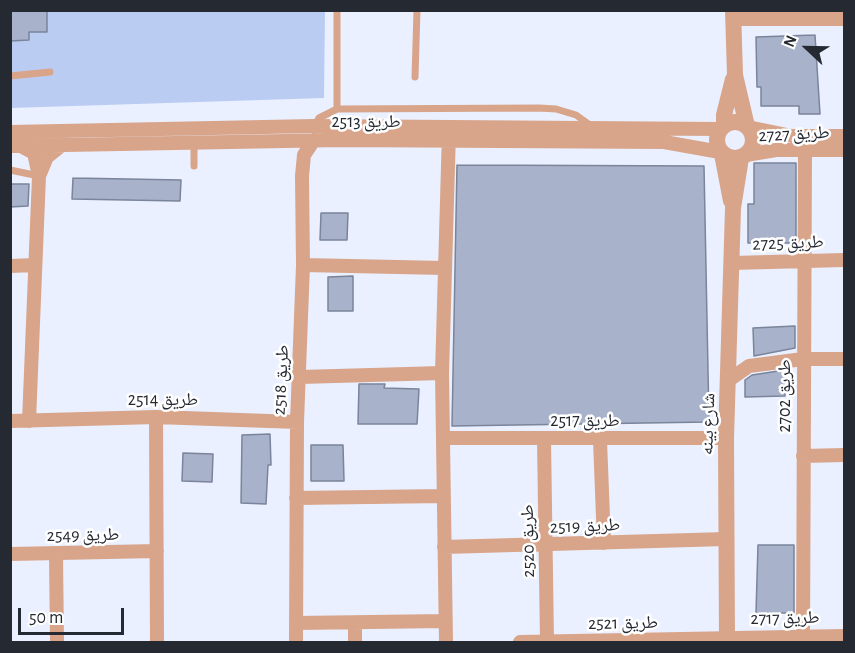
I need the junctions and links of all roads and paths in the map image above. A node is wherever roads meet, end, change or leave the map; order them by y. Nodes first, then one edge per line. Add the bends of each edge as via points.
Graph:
1 (338, 10) edge
2 (417, 10) edge
3 (733, 15) edge
4 (822, 15) edge
5 (844, 19) edge
6 (50, 72) dead end
7 (735, 75) junction
8 (10, 76) edge
9 (415, 77) dead end
10 (337, 109) junction
11 (722, 127) junction
12 (747, 127) junction
13 (595, 128) junction
14 (10, 132) edge
15 (314, 133) junction
16 (449, 134) junction
17 (844, 136) edge
18 (41, 138) junction
19 (194, 141) junction
20 (62, 145) junction
21 (15, 146) edge
22 (805, 149) junction
23 (844, 150) edge
24 (721, 153) junction
25 (743, 156) junction
26 (194, 166) dead end
27 (10, 170) edge
28 (39, 176) junction
29 (733, 208) junction
30 (804, 260) junction
31 (844, 260) edge
32 (732, 263) junction
33 (35, 265) junction
34 (303, 265) junction
35 (10, 266) edge
36 (444, 268) junction
37 (803, 359) junction
38 (844, 359) edge
39 (442, 373) junction
40 (300, 377) junction
41 (729, 380) junction
42 (156, 417) junction
43 (10, 421) edge
44 (29, 421) junction
45 (297, 422) junction
46 (443, 438) junction
47 (726, 438) junction
48 (544, 439) junction
49 (600, 440) junction
50 (844, 455) edge
51 (802, 456) junction
52 (443, 496) junction
53 (296, 498) junction
54 (726, 539) junction
55 (604, 543) junction
56 (546, 545) junction
57 (444, 547) junction
58 (157, 551) junction
59 (10, 554) edge
60 (56, 554) junction
61 (445, 621) junction
62 (296, 623) junction
63 (355, 624) junction
64 (844, 636) edge
65 (803, 639) edge
66 (727, 640) edge
67 (57, 642) edge
68 (157, 642) edge
69 (296, 642) edge
70 (355, 642) edge
71 (446, 642) edge
72 (520, 642) edge
73 (548, 642) edge
74 (619, 642) edge

1 - 10 lane
2 - 9 lane
3 - 4 street
3 - 7 street
4 - 5 street
6 - 8 lane
7 - 11 street
7 - 12 street
10 - 13 lane via 556,109 576,115
10 - 15 lane via 319,118
11 - 12 street via 733,122
11 - 13 street, طريق 2513
11 - 24 street via 716,140
12 - 17 street, طريق 2727 via 792,135
12 - 25 street via 753,142
13 - 16 street, طريق 2513
14 - 18 street, طريق 2513
15 - 16 street, طريق 2513
15 - 18 street, طريق 2513
15 - 19 street, طريق 2513
15 - 34 street, طريق 2518 via 302,169
16 - 24 street, طريق 2513 via 664,142
16 - 36 street
18 - 20 street, طريق 2513
18 - 21 street, طريق 2513
19 - 20 street, طريق 2513
19 - 26 lane
20 - 28 street via 47,157
21 - 28 street via 32,150
22 - 23 street, طريق 2727
22 - 25 street, طريق 2727
22 - 30 street, طريق 2702
24 - 25 street via 730,158
24 - 29 street, شارع بينه
25 - 29 street, شارع بينه
27 - 28 lane
28 - 33 street
29 - 32 street, شارع بينه
30 - 31 street, طريق 2725
30 - 32 street, طريق 2725
30 - 37 street, طريق 2702
32 - 41 street, شارع بينه
33 - 35 street
33 - 44 street
34 - 36 street
34 - 40 street, طريق 2518
36 - 39 street
37 - 38 street
37 - 41 street via 749,366
37 - 51 street, طريق 2702
39 - 40 street
39 - 46 street
40 - 45 street, طريق 2518
41 - 47 street, شارع بينه
42 - 44 street, طريق 2514
42 - 45 street, طريق 2514
42 - 58 street
43 - 44 street, طريق 2514
45 - 53 street, طريق 2518
46 - 48 street, طريق 2517
46 - 52 street
47 - 49 street, طريق 2517
47 - 54 street, شارع بينه
48 - 49 street, طريق 2517
48 - 56 street, طريق 2520
49 - 55 street
50 - 51 street
51 - 65 street, طريق 2702
52 - 53 street
52 - 57 street
53 - 62 street, طريق 2518
54 - 55 street, طريق 2519
54 - 66 street, شارع بينه
55 - 56 street, طريق 2519
56 - 57 street, طريق 2519
56 - 73 street, طريق 2520
57 - 61 street
58 - 60 street, طريق 2549
58 - 68 street
59 - 60 street, طريق 2549
60 - 67 street
61 - 63 street
61 - 71 street
62 - 63 street
62 - 69 street, طريق 2518
63 - 70 street
64 - 65 street, طريق 2717
65 - 66 street, طريق 2717
66 - 74 street, طريق 2521
72 - 73 street, طريق 2521
73 - 74 street, طريق 2521

